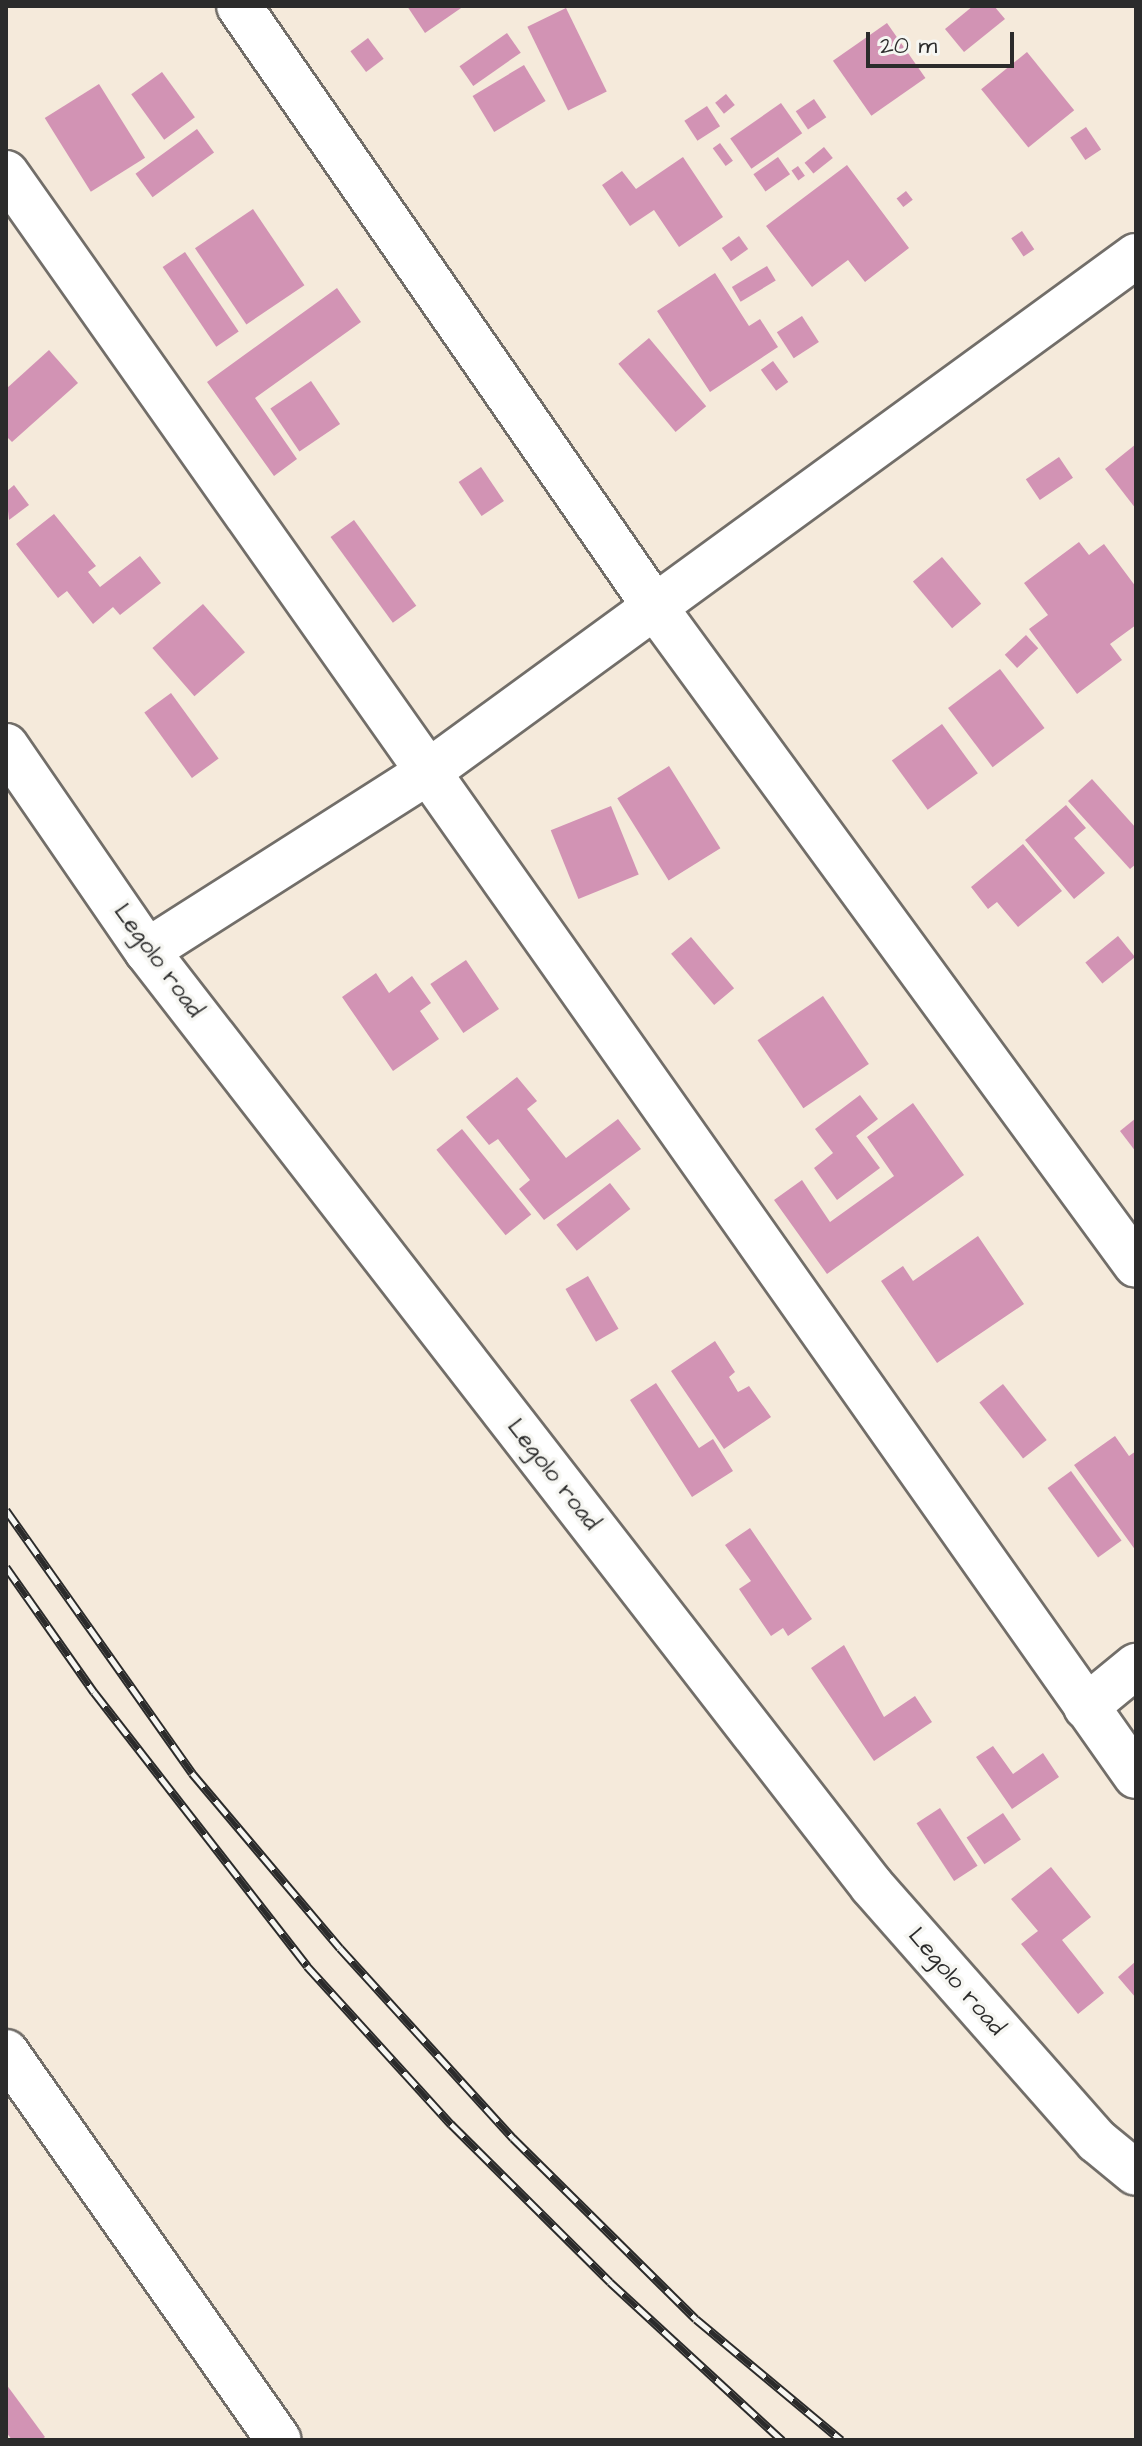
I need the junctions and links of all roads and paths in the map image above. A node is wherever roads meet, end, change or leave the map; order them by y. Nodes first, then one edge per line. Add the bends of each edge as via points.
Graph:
1 (239, 6) edge
2 (6, 173) edge
3 (1136, 256) edge
4 (657, 610) junction
5 (6, 746) edge
6 (428, 772) junction
7 (147, 951) junction
8 (1136, 1265) edge
9 (1136, 1666) edge
10 (1086, 1707) junction
11 (1136, 1776) edge
12 (6, 2052) edge
13 (1136, 2173) edge
14 (279, 2440) edge

1 - 4 street
2 - 6 street
3 - 4 street
4 - 6 street
4 - 8 street
5 - 7 street, Legolo road
6 - 7 street
6 - 10 street
7 - 13 street, Legolo road via 872,1886 1097,2141
9 - 10 street
10 - 11 street
12 - 14 street

